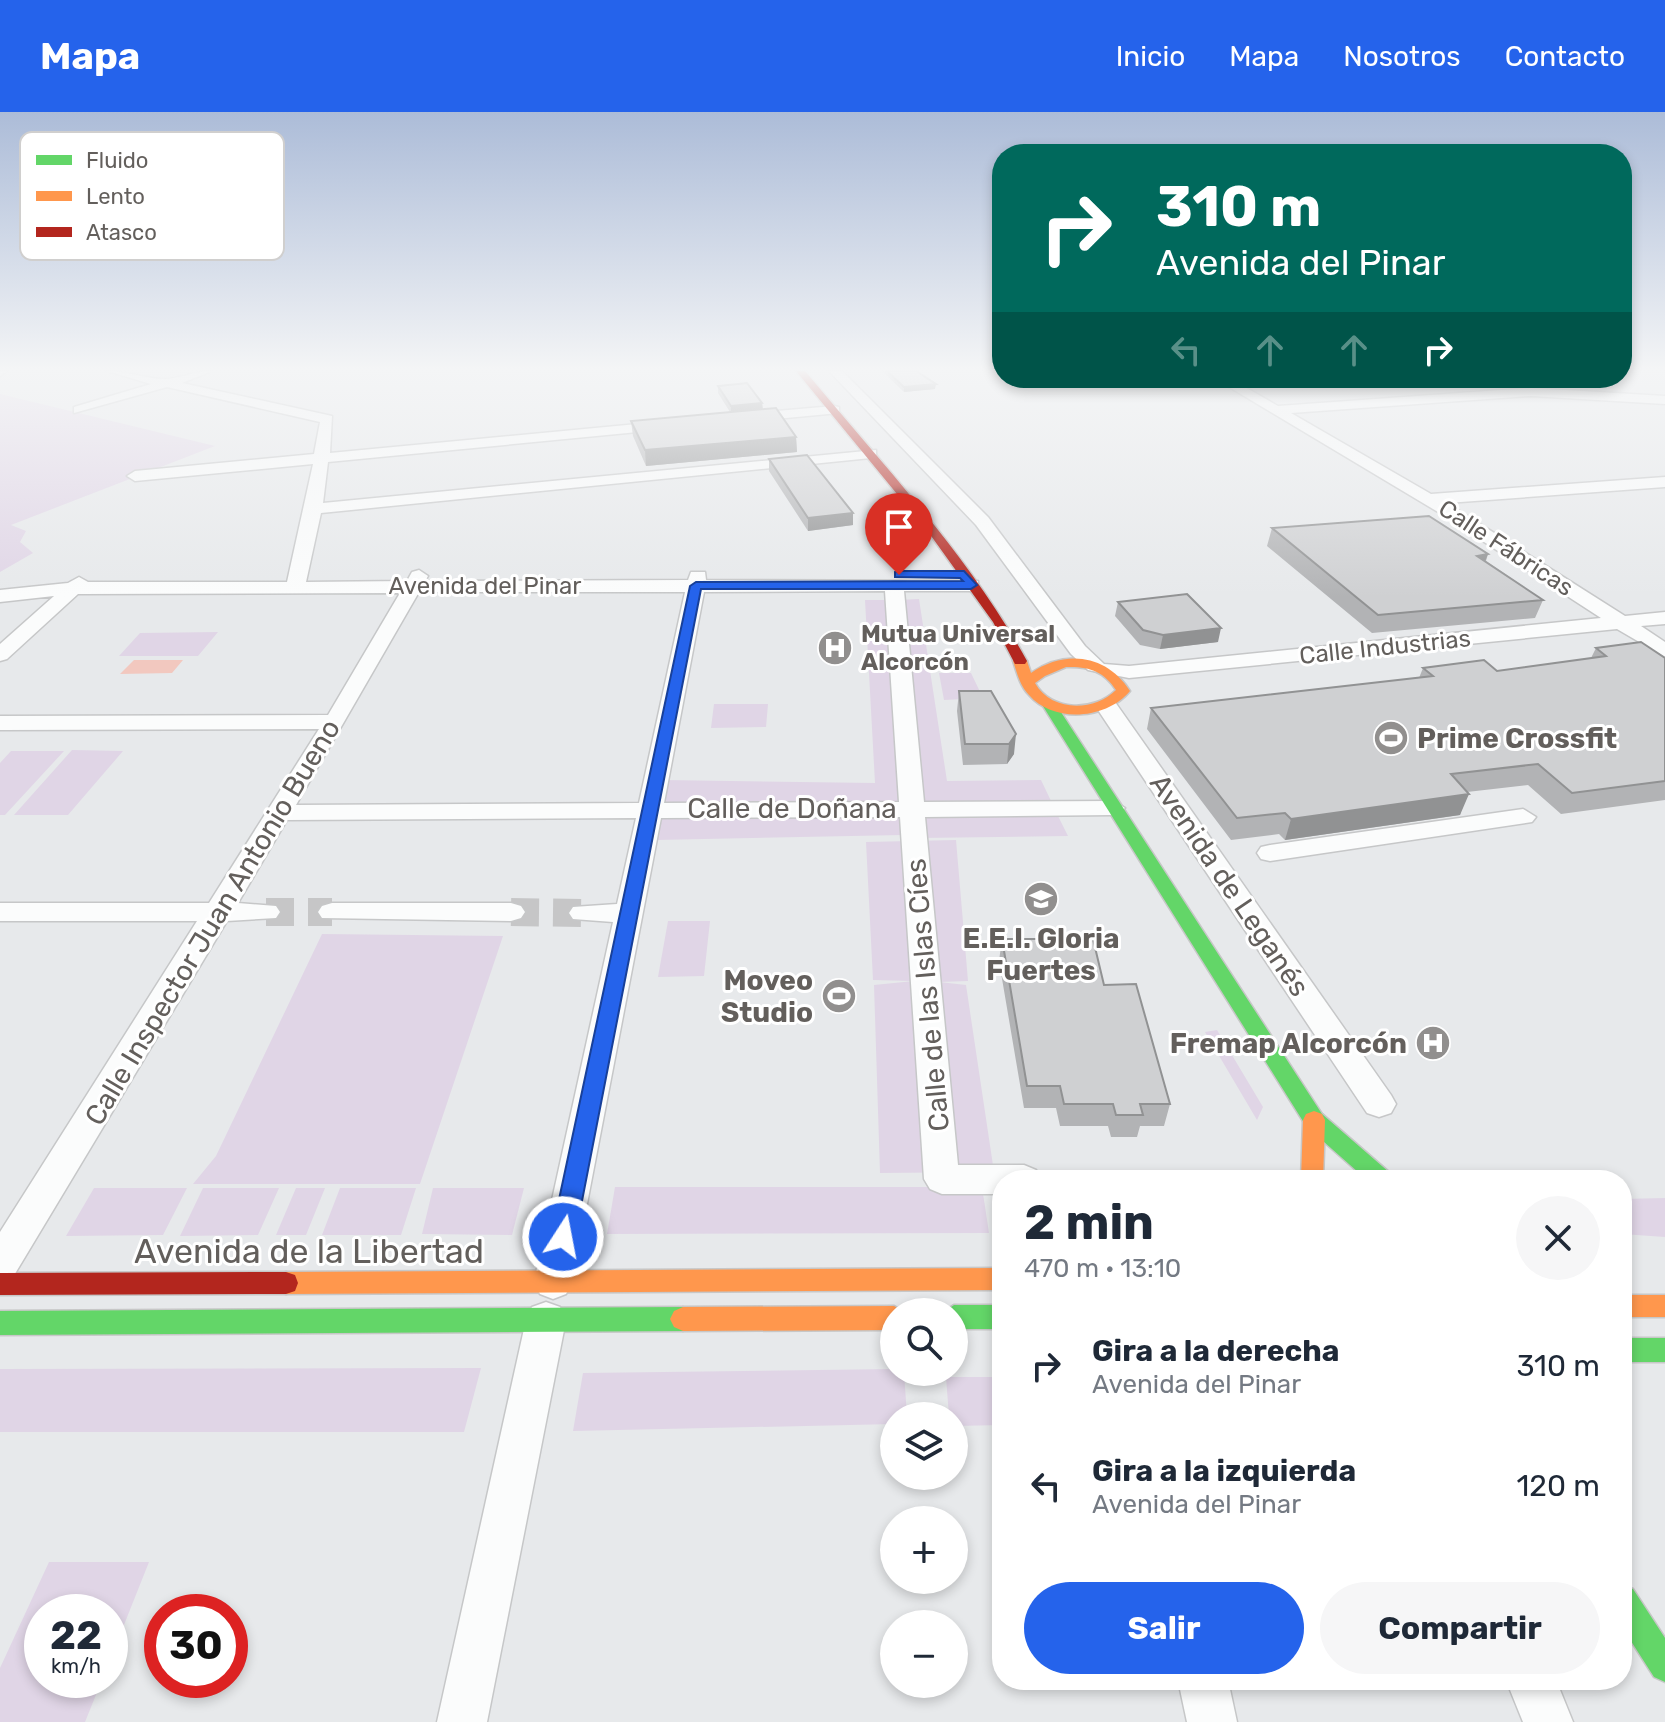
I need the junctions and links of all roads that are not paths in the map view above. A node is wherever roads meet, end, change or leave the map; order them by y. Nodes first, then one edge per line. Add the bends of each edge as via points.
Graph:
1 (323, 446) edge
2 (439, 446) edge
3 (587, 446) edge
4 (865, 446) edge
5 (909, 446) edge
6 (1338, 446) edge
7 (871, 453) junction
8 (321, 457) junction
9 (135, 476) dead end
10 (599, 480) junction
11 (1665, 482) edge
12 (1429, 499) junction
13 (314, 509) junction
14 (968, 580) junction
15 (697, 581) junction
16 (80, 582) junction
17 (298, 582) junction
18 (416, 582) junction
19 (894, 585) junction
20 (0, 588) edge
21 (0, 596) edge
22 (1665, 618) edge
23 (1628, 628) junction
24 (1665, 631) edge
25 (1012, 643) junction
26 (1665, 651) edge
27 (0, 655) edge
28 (1070, 663) junction
29 (1100, 668) junction
30 (1029, 681) junction
31 (1048, 703) junction
32 (1105, 703) junction
33 (335, 722) junction
34 (0, 723) edge
35 (1070, 736) junction
36 (910, 808) junction
37 (1113, 808) junction
38 (650, 809) junction
39 (279, 813) junction
40 (1523, 817) dead end
41 (1270, 853) dead end
42 (0, 912) edge
43 (216, 912) junction
44 (266, 912) tunnel mouth
45 (332, 912) tunnel mouth
46 (511, 912) tunnel mouth
47 (583, 913) tunnel mouth
48 (629, 913) junction
49 (1379, 1104) dead end
50 (1314, 1120) junction
51 (1312, 1170) edge
52 (1371, 1170) edge
53 (992, 1180) edge
54 (0, 1265) edge
55 (992, 1279) edge
56 (0, 1284) edge
57 (550, 1301) junction
58 (1632, 1306) edge
59 (1665, 1306) edge
60 (880, 1317) edge
61 (968, 1317) edge
62 (992, 1317) edge
63 (0, 1323) edge
64 (1632, 1350) edge
65 (1665, 1350) edge
66 (1632, 1582) edge
67 (1665, 1610) edge
68 (1632, 1615) edge
69 (1665, 1666) edge
70 (1205, 1690) edge
71 (1535, 1690) edge
72 (462, 1722) edge
73 (1212, 1722) edge
74 (1548, 1722) edge

1 - 8 street
2 - 8 street
3 - 10 street
4 - 7 street
5 - 29 street via 982,521 1078,650
6 - 12 street, Calle Fábricas
7 - 10 street
7 - 14 street
8 - 9 street
8 - 13 street
10 - 13 street
11 - 12 street
12 - 23 street, Calle Fábricas
13 - 17 street
14 - 15 street, Avenida del Pinar
14 - 19 street, Avenida del Pinar
14 - 25 street
15 - 18 street, Avenida del Pinar
15 - 19 street, Avenida del Pinar
15 - 38 street
16 - 17 street, Avenida del Pinar
16 - 20 street, Avenida del Pinar
16 - 21 street, Avenida del Pinar
16 - 27 street
17 - 18 street, Avenida del Pinar
18 - 33 street, Calle Inspector Juan Antonio Bueno
19 - 36 street, Calle de las Islas Cíes
22 - 23 street, Calle Industrias
23 - 24 street, Calle Industrias
23 - 26 street, Calle Fábricas
23 - 29 street, Calle Industrias via 1129,672
23 - 32 street, Calle Industrias
25 - 28 street via 1047,660
25 - 30 street
28 - 29 street
28 - 30 street via 1036,671
29 - 32 street via 1122,684
30 - 31 street, Avenida de Leganés via 1033,692
31 - 32 street
31 - 35 street, Avenida de Leganés
32 - 35 street via 1074,723
32 - 49 street, Avenida de Leganés
33 - 34 street
33 - 39 street, Calle Inspector Juan Antonio Bueno
35 - 37 street, Avenida de Leganés
36 - 37 street, Calle de Doñana
36 - 38 street, Calle de Doñana
36 - 53 street, Calle de las Islas Cíes via 942,1179
37 - 50 street, Avenida de Leganés
38 - 39 street, Calle de Doñana
38 - 48 street
39 - 43 street, Calle Inspector Juan Antonio Bueno
40 - 41 street
42 - 43 street
43 - 44 street
43 - 54 street, Calle Inspector Juan Antonio Bueno
45 - 46 street
47 - 48 street
48 - 57 street
50 - 51 street
50 - 52 street, Avenida de Leganés
55 - 57 street, Avenida de la Libertad
56 - 57 street, Avenida de la Libertad
57 - 60 street, Avenida de la Libertad
57 - 63 street, Avenida de la Libertad
57 - 72 street
58 - 59 street
61 - 62 street
64 - 65 street
66 - 67 street
68 - 69 street
70 - 73 street
71 - 74 street

